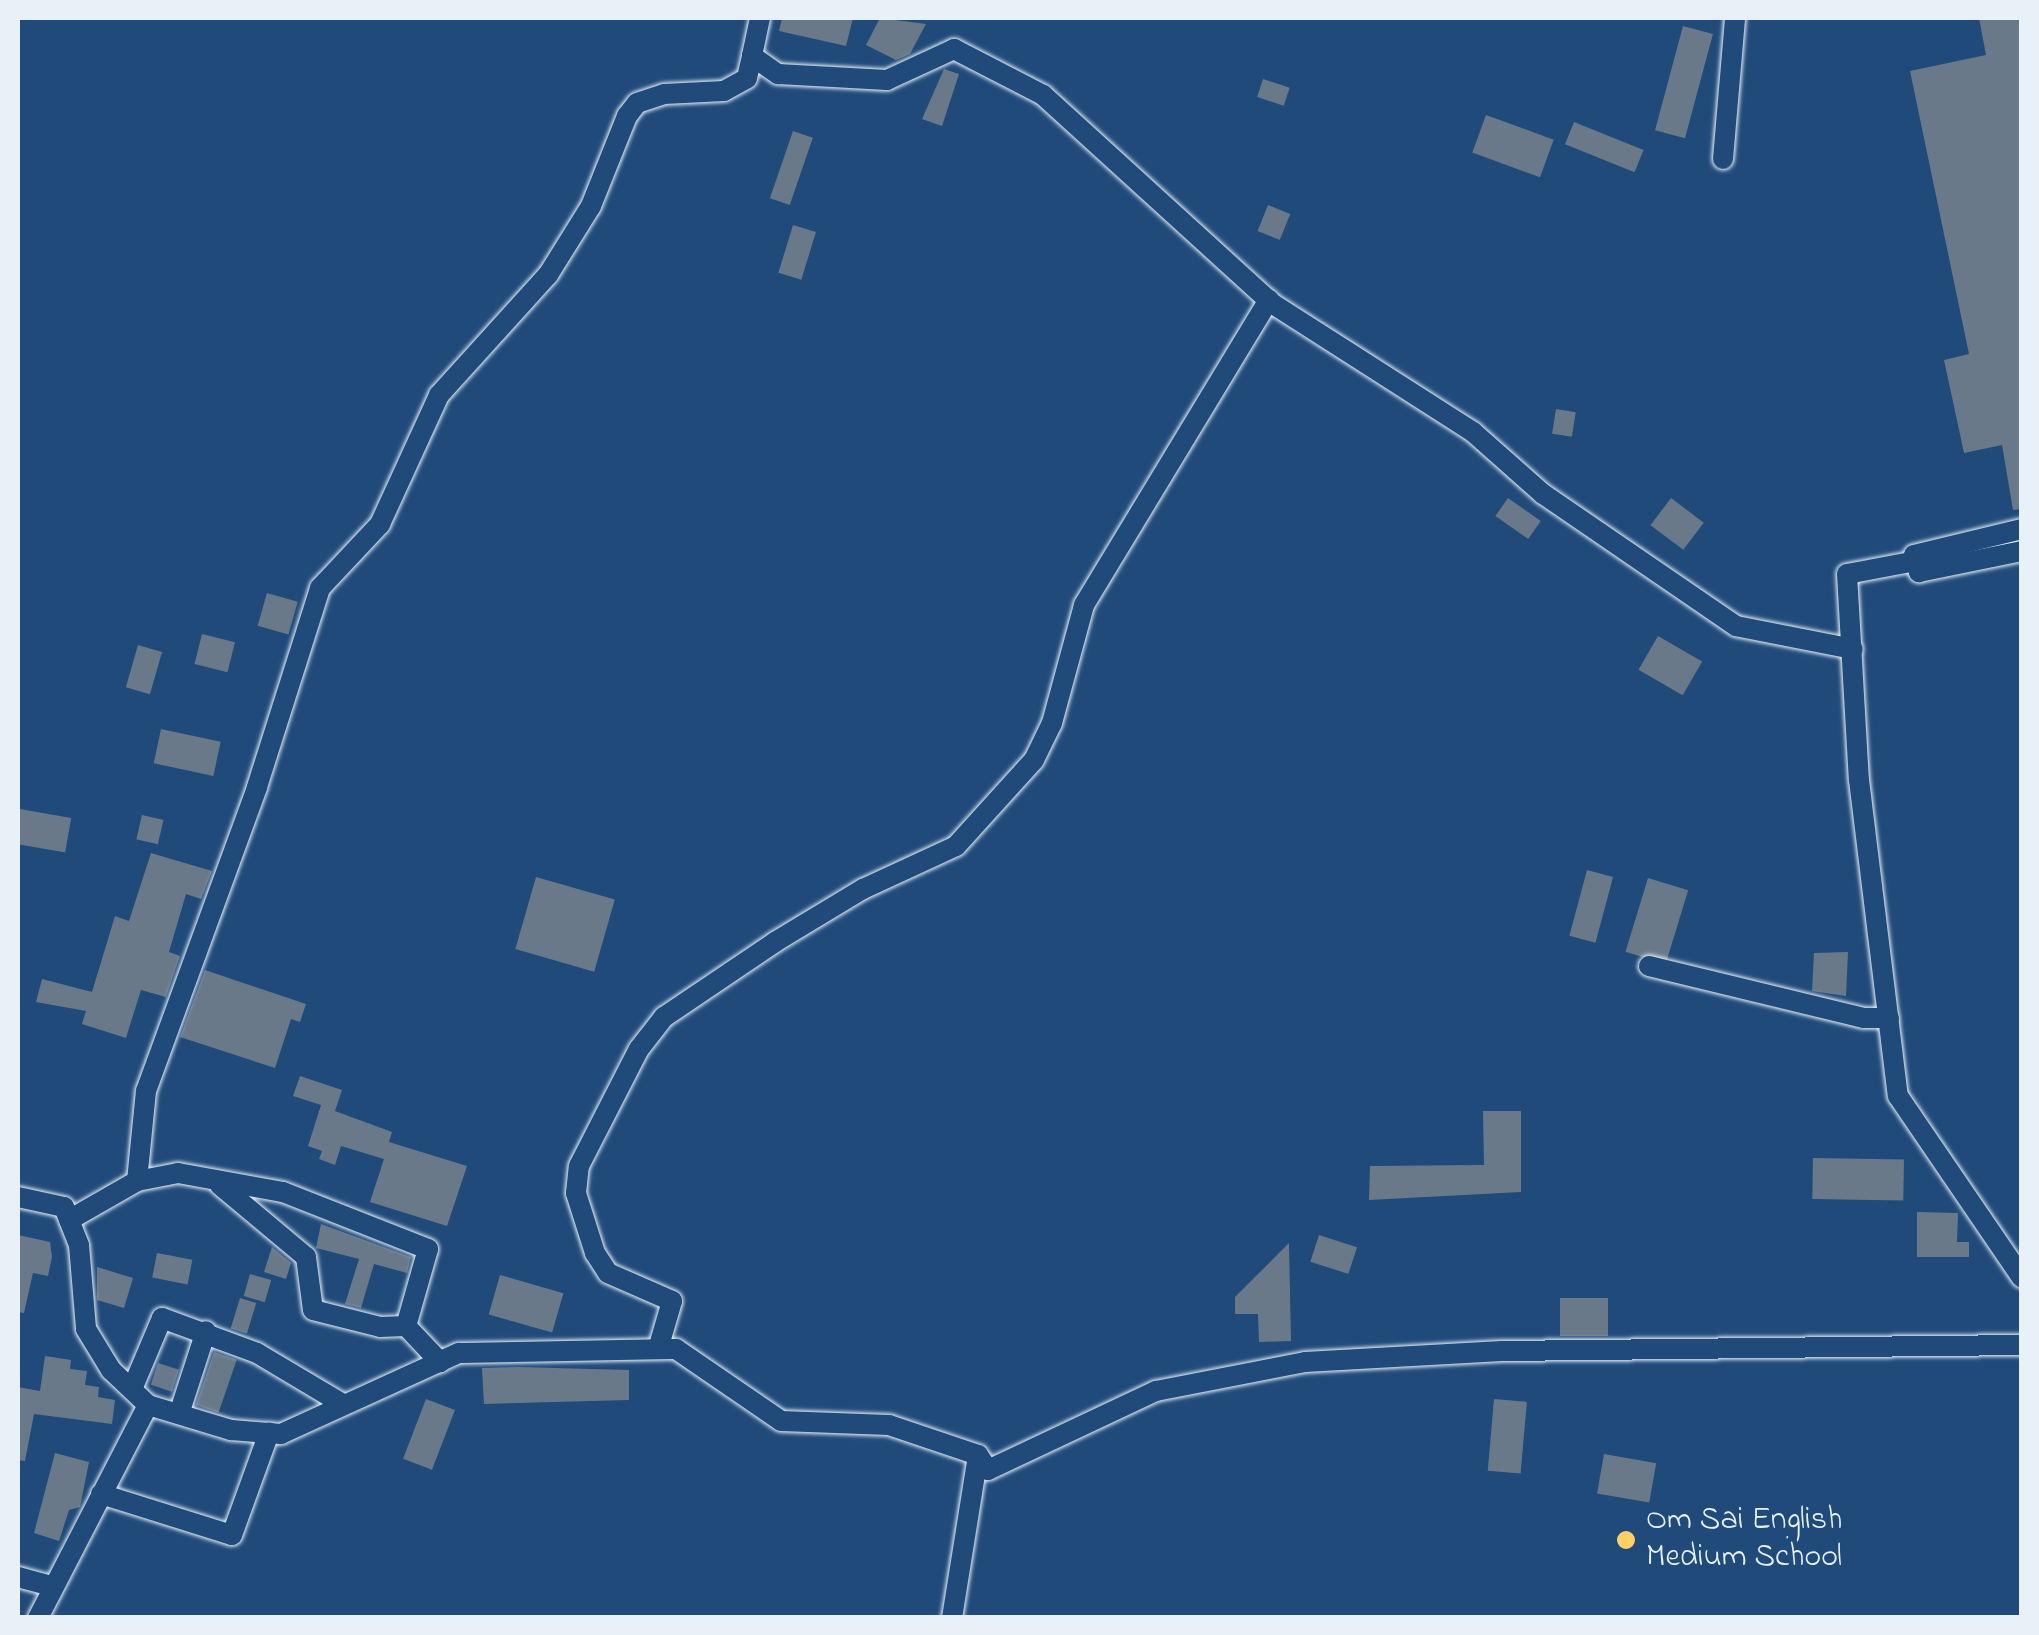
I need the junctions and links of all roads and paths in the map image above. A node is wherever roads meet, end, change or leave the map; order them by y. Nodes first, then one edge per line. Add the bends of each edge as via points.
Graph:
1 (760, 18) edge
2 (1735, 18) edge
3 (752, 56) junction
4 (1723, 159) dead end
5 (1268, 300) junction
6 (2022, 529) edge
7 (2022, 551) edge
8 (1916, 561) junction
9 (1853, 649) junction
10 (1650, 966) dead end
11 (1890, 1018) junction
12 (138, 1181) junction
13 (220, 1186) junction
14 (18, 1196) edge
15 (69, 1220) junction
16 (2022, 1278) edge
17 (406, 1326) junction
18 (206, 1331) junction
19 (2022, 1345) edge
20 (658, 1349) junction
21 (440, 1362) junction
22 (132, 1390) junction
23 (341, 1402) junction
24 (148, 1405) junction
25 (180, 1414) junction
26 (268, 1434) junction
27 (978, 1455) junction
28 (100, 1494) junction
29 (18, 1578) edge
30 (52, 1586) junction
31 (38, 1618) edge
32 (952, 1618) edge

1 - 3 street
2 - 4 street
3 - 5 street via 778,74 887,80 954,49 1043,95
3 - 12 street via 746,78 724,91 664,94 638,103 627,116 591,206 548,275 438,395 380,524 320,588 146,1091
5 - 9 street via 1472,432 1543,494 1736,626
5 - 20 street via 1084,606 1052,723 1034,760 956,846 775,942 664,1017 639,1049 579,1166 576,1193 608,1272 672,1301
6 - 8 street via 1914,555
7 - 8 street via 1919,572
8 - 9 street via 1847,574
9 - 11 street via 1860,780
10 - 11 street via 1864,1018
11 - 16 street via 1898,1096
12 - 13 street via 160,1172
12 - 15 street
13 - 17 street via 306,1257 314,1310 380,1328
13 - 17 street via 302,1197 428,1249
14 - 15 street via 64,1208
15 - 22 street via 79,1245 86,1329
17 - 21 street
18 - 22 street via 162,1318
18 - 23 street
18 - 25 street
19 - 27 street via 1502,1350 1305,1362 1156,1391 988,1470
20 - 21 street via 460,1353
20 - 27 street via 676,1348 781,1421 888,1425
21 - 23 street
22 - 24 street
23 - 26 street via 281,1434
24 - 25 street
24 - 28 street
25 - 26 street
26 - 28 street via 232,1535
27 - 32 street
28 - 30 street
29 - 30 street
30 - 31 street

